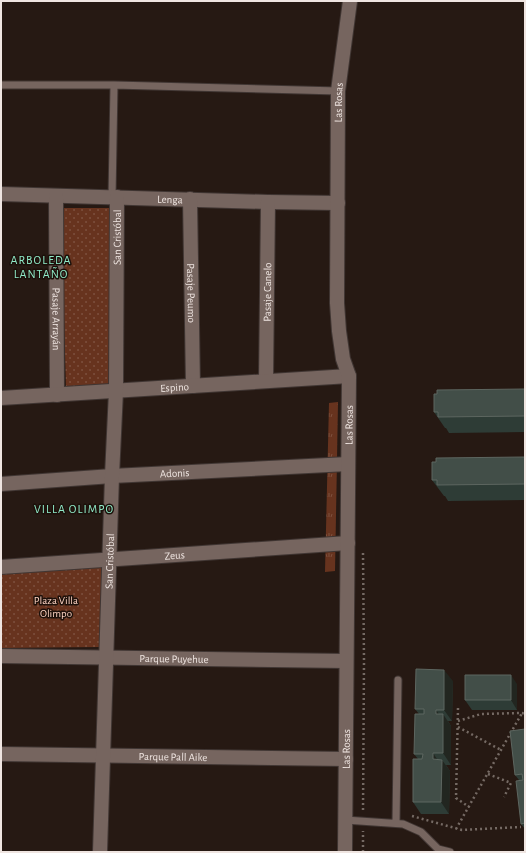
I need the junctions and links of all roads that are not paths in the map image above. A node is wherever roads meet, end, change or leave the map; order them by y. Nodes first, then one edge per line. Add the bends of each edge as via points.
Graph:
1 (350, 1) edge
2 (1, 85) edge
3 (114, 86) junction
4 (338, 91) junction
5 (1, 194) edge
6 (56, 196) junction
7 (114, 197) junction
8 (190, 200) junction
9 (268, 202) junction
10 (338, 203) junction
11 (349, 376) junction
12 (266, 381) junction
13 (193, 386) junction
14 (116, 391) junction
15 (57, 394) junction
16 (1, 398) edge
17 (348, 464) junction
18 (112, 476) junction
19 (1, 484) edge
20 (348, 543) junction
21 (109, 560) junction
22 (1, 568) edge
23 (1, 656) edge
24 (106, 657) junction
25 (346, 661) junction
26 (398, 680) dead end
27 (1, 754) edge
28 (103, 755) junction
29 (346, 759) junction
30 (345, 820) junction
31 (396, 823) junction
32 (100, 852) edge
33 (345, 852) edge
34 (450, 852) edge

1 - 4 street, Las Rosas
2 - 3 lane
3 - 4 lane
3 - 7 lane
4 - 10 street, Las Rosas
5 - 6 street, Lenga
6 - 7 street, Lenga
6 - 15 street, Pasaje Arrayán
7 - 8 street, Lenga
7 - 14 street, San Cristóbal
8 - 9 street, Lenga
8 - 13 street, Pasaje Peumo
9 - 10 street, Lenga
9 - 12 street, Pasaje Canelo
10 - 11 street, Las Rosas via 337,303 343,359
11 - 12 street, Espino
11 - 17 street, Las Rosas
12 - 13 street, Espino
13 - 14 street, Espino
14 - 15 street, Espino
14 - 18 street, San Cristóbal
15 - 16 street, Espino
17 - 18 street, Adonis
17 - 20 street, Las Rosas
18 - 19 street, Adonis
18 - 21 street, San Cristóbal
20 - 21 street, Zeus
20 - 25 street, Las Rosas
21 - 22 street, Zeus
21 - 24 street, San Cristóbal
23 - 24 street, Parque Puyehue
24 - 25 street, Parque Puyehue
24 - 28 street, San Cristóbal
25 - 29 street, Las Rosas
26 - 31 lane
27 - 28 street, Parque Pall Aike
28 - 29 street, Parque Pall Aike
28 - 32 street, San Cristóbal
29 - 30 street, Las Rosas
30 - 31 lane
30 - 33 street, Las Rosas
31 - 34 lane via 421,832 438,849

